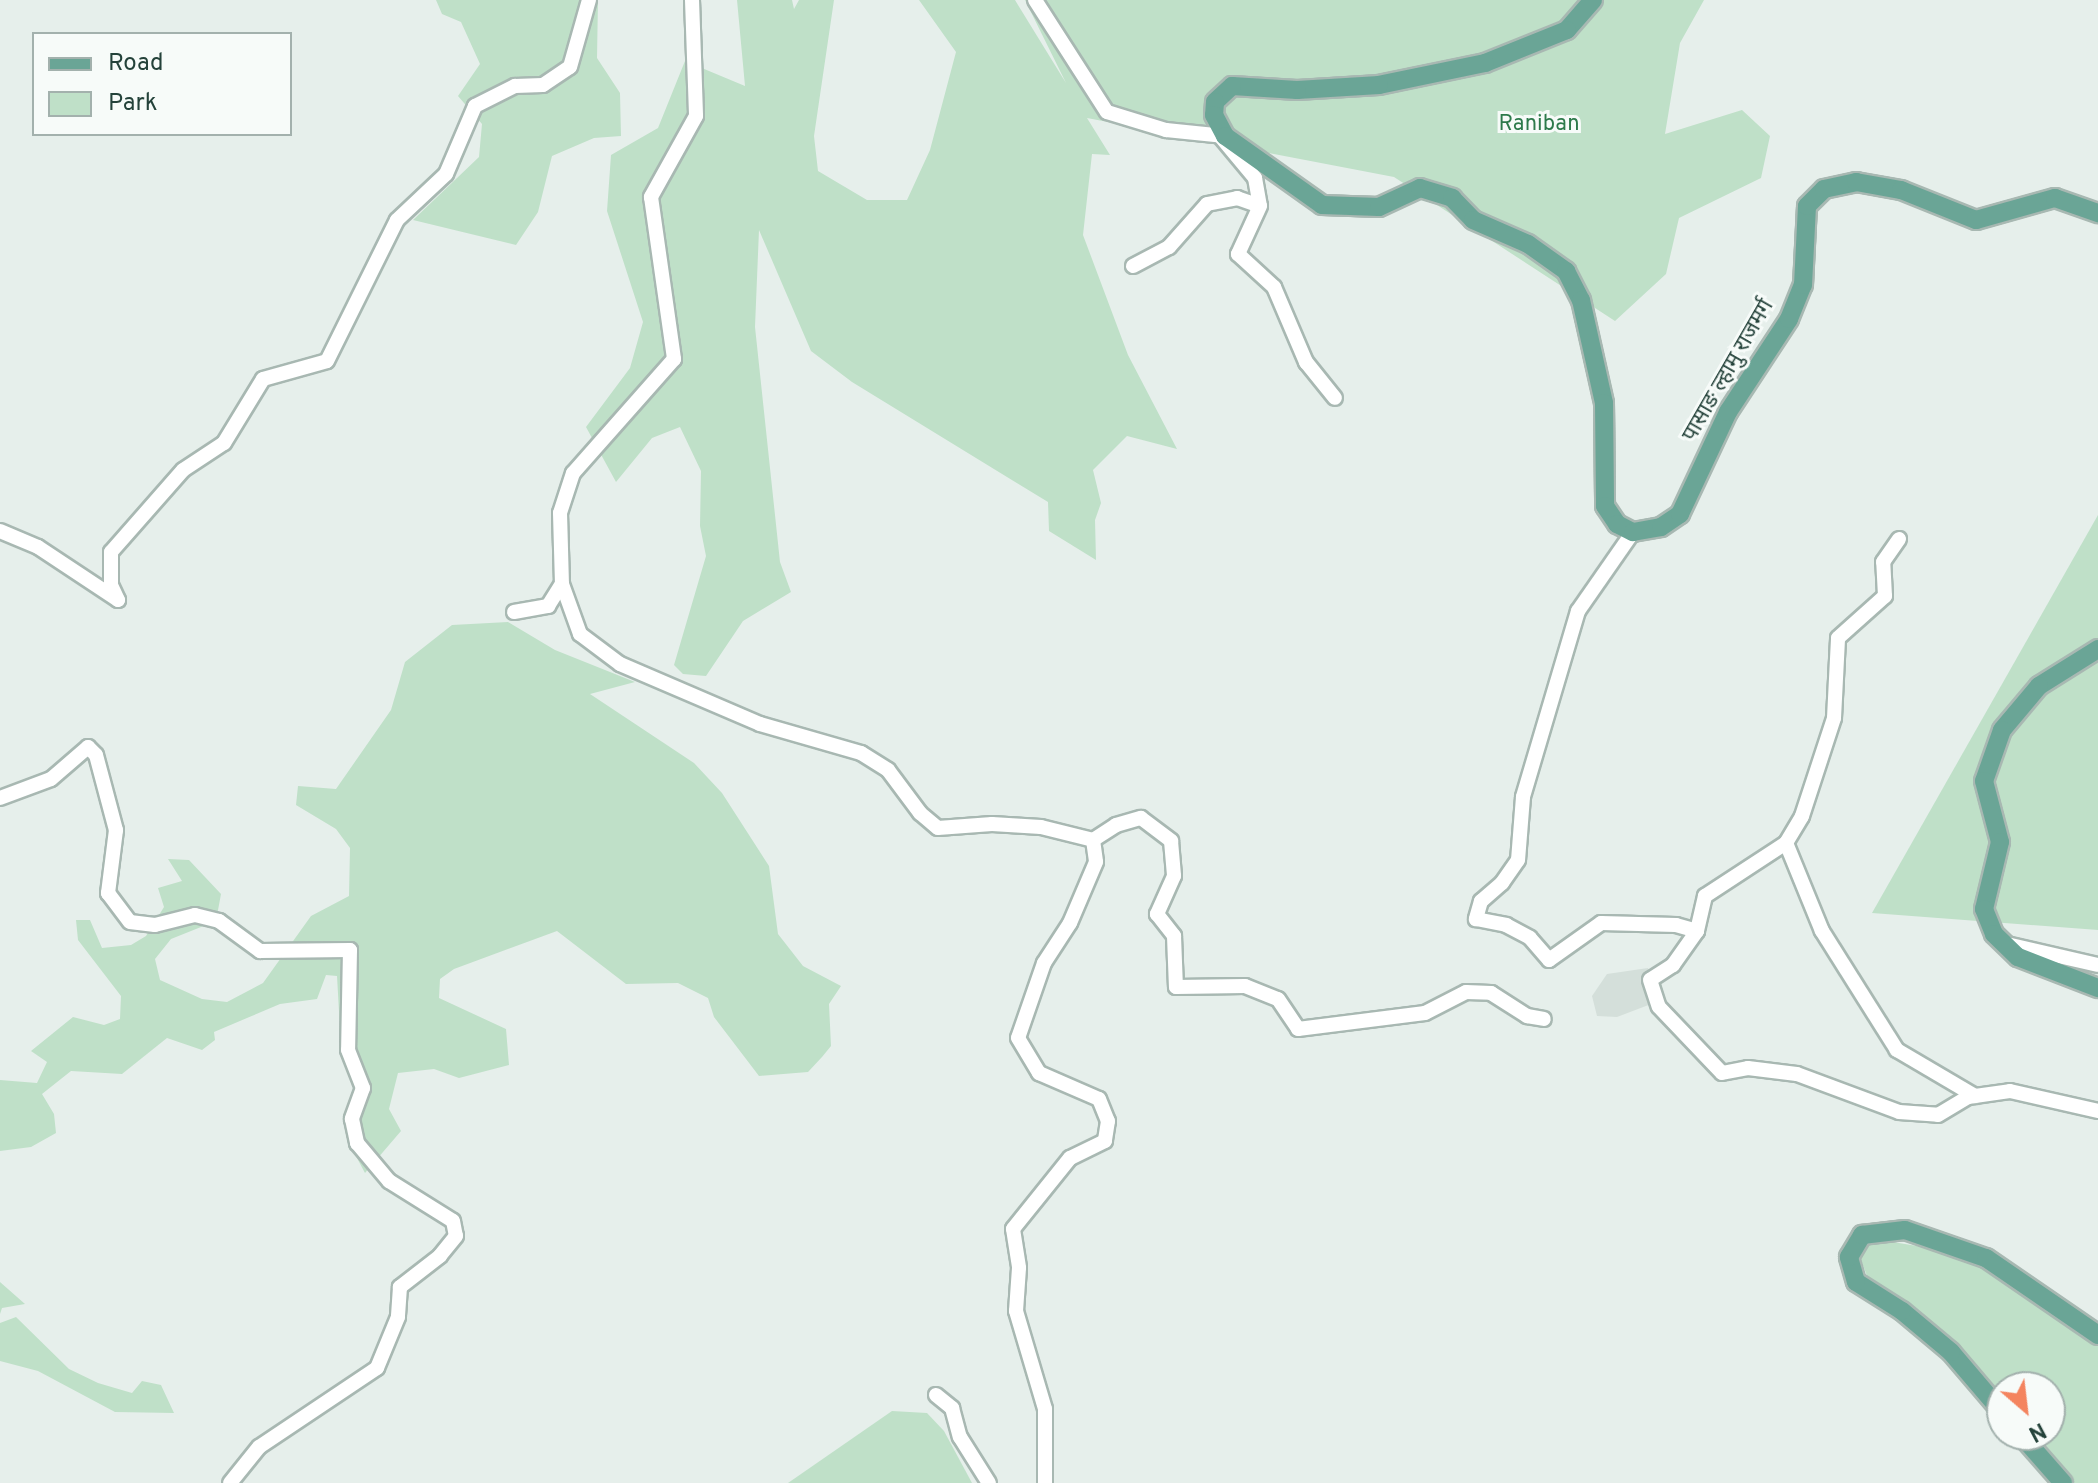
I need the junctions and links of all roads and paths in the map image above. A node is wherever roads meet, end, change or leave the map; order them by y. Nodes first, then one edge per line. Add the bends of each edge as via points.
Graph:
1 (589, 0) edge
2 (692, 0) edge
3 (1035, 0) edge
4 (1593, 0) edge
5 (1222, 136) junction
6 (1260, 206) junction
7 (2098, 213) edge
8 (1133, 266) dead end
9 (1335, 398) dead end
10 (0, 531) edge
11 (1633, 532) junction
12 (1899, 539) dead end
13 (562, 584) junction
14 (514, 612) dead end
15 (2098, 649) edge
16 (0, 798) edge
17 (1093, 840) junction
18 (1786, 843) junction
19 (1697, 931) junction
20 (2006, 944) junction
21 (2098, 965) edge
22 (2098, 988) edge
23 (1544, 1019) dead end
24 (1975, 1096) junction
25 (2098, 1111) edge
26 (2098, 1335) edge
27 (1986, 1393) edge
28 (936, 1395) dead end
29 (2035, 1451) edge
30 (230, 1483) edge
31 (989, 1483) edge
32 (1045, 1483) edge
33 (2063, 1483) edge

1 - 10 street via 570,67 543,85 515,86 475,106 446,174 397,220 327,361 263,379 224,443 183,470 111,552 111,585 118,600 38,547
2 - 13 street via 696,116 651,197 674,359 573,473 560,513
3 - 5 street via 1107,112 1166,130
4 - 5 main road via 1567,30 1485,63 1379,85 1297,90 1232,86 1215,102
5 - 6 street via 1255,178
5 - 11 main road via 1322,205 1379,207 1420,188 1452,198 1473,220 1528,244 1566,271 1581,300 1604,403 1605,506 1617,524
6 - 8 street via 1237,198 1207,204 1169,247
6 - 9 street via 1238,254 1274,287 1306,362
7 - 11 main road, पासाङ ल्हामु राजमर्ग via 2055,198 1976,220 1901,190 1856,182 1824,189 1807,206 1803,285 1789,319 1728,412 1680,514 1661,527
11 - 19 street via 1578,611 1523,797 1518,860 1481,901 1476,919 1506,925 1530,938 1549,960 1601,923 1676,925
12 - 18 street via 1883,562 1885,596 1838,638 1834,718 1802,816
13 - 14 street via 548,606
13 - 17 street via 580,634 620,664 760,724 861,753 888,770 938,828 1041,827
15 - 20 main road via 2039,686 2002,730 1984,781 2000,842 1985,919
16 - 30 street via 51,779 88,747 96,755 116,830 108,893 130,922 155,925 195,915 219,921 260,951 350,950 348,1050 363,1088 352,1119 357,1143 389,1181 453,1221 456,1236 440,1256 400,1287 398,1317 377,1368 259,1447
17 - 23 street via 1116,825 1141,818 1171,841 1174,876 1157,914 1174,936 1176,987 1245,986 1278,999 1298,1029 1425,1013 1466,992 1491,993 1527,1016
17 - 32 street via 1096,862 1070,923 1044,963 1018,1038 1039,1073 1099,1099 1108,1121 1105,1141 1070,1158 1013,1229 1019,1268 1016,1311 1045,1409
18 - 19 street via 1705,896
18 - 24 street via 1822,931 1897,1050
19 - 24 street via 1673,965 1650,980 1659,1007 1722,1073 1748,1068 1797,1074 1899,1112 1938,1115
20 - 21 street
20 - 22 main road via 2018,957
24 - 25 street via 2010,1091
26 - 27 main road via 1986,1258 1905,1230 1862,1235 1849,1257 1856,1282 1951,1352
28 - 31 street via 952,1408 960,1437
29 - 33 main road

